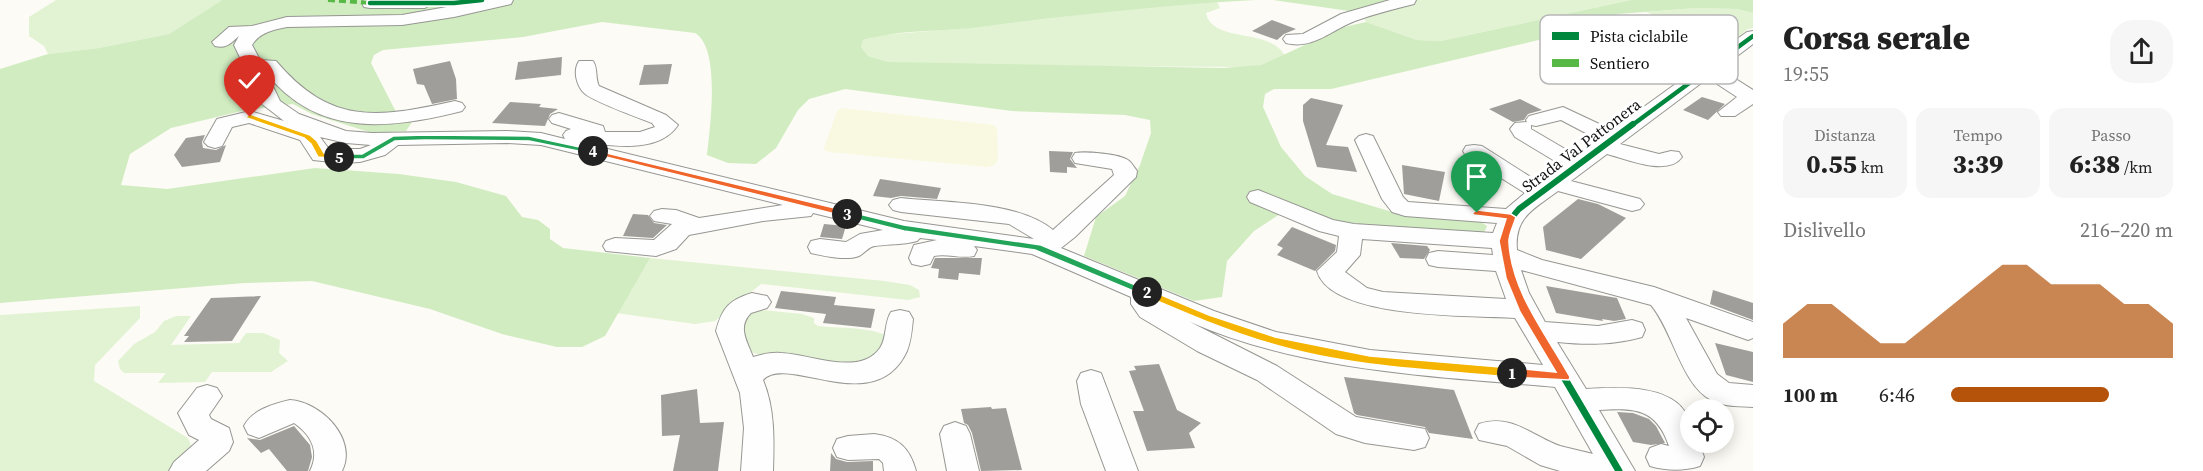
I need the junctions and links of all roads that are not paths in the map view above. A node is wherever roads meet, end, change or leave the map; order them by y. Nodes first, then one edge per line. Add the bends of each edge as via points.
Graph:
1 (482, 0) edge
2 (505, 0) edge
3 (1408, 0) edge
4 (372, 1) edge
5 (254, 30) junction
6 (1292, 39) dead end
7 (221, 42) dead end
8 (586, 65) dead end
9 (253, 66) junction
10 (1688, 84) edge
11 (1732, 84) edge
12 (455, 107) dead end
13 (1728, 112) dead end
14 (559, 119) dead end
15 (605, 137) junction
16 (393, 138) junction
17 (541, 139) junction
18 (1366, 140) dead end
19 (215, 142) dead end
20 (1607, 142) junction
21 (1474, 151) dead end
22 (1671, 157) dead end
23 (1083, 158) dead end
24 (1576, 165) junction
25 (701, 178) junction
26 (672, 185) dead end
27 (1547, 188) junction
28 (1258, 197) dead end
29 (807, 204) junction
30 (1632, 204) dead end
31 (901, 205) dead end
32 (662, 216) dead end
33 (1511, 217) junction
34 (695, 227) junction
35 (922, 231) junction
36 (1354, 231) junction
37 (1016, 243) junction
38 (615, 246) dead end
39 (1049, 246) junction
40 (820, 247) dead end
41 (1505, 253) junction
42 (921, 258) dead end
43 (1438, 259) dead end
44 (1146, 292) junction
45 (1660, 299) junction
46 (758, 302) dead end
47 (900, 320) dead end
48 (1531, 320) junction
49 (1632, 330) dead end
50 (1748, 330) dead end
51 (748, 379) junction
52 (1091, 381) dead end
53 (1571, 389) junction
54 (207, 396) dead end
55 (1753, 396) edge
56 (259, 426) dead end
57 (1490, 432) dead end
58 (954, 434) dead end
59 (1414, 438) dead end
60 (848, 448) dead end
61 (1660, 457) dead end
62 (185, 471) edge
63 (326, 471) edge
64 (757, 471) edge
65 (900, 471) edge
66 (963, 471) edge
67 (1122, 471) edge
68 (1619, 471) edge

1 - 4 street
2 - 5 street via 414,18 294,20
3 - 6 street via 1347,18 1306,39
5 - 7 street via 235,31
5 - 9 street via 243,42
8 - 15 street via 591,90 668,125 665,132 653,138
9 - 12 street via 269,65 306,102 351,117 389,120
9 - 16 street via 272,104 292,118 346,137
10 - 20 street, Strada Val Pattonera
11 - 13 street via 1750,97
14 - 15 street via 584,125
15 - 17 street via 556,135
16 - 17 street
16 - 19 street via 364,157 321,155 307,136 250,117 224,123
17 - 25 street
18 - 33 street via 1393,200 1400,207
20 - 22 street via 1660,160
20 - 24 street, Strada Val Pattonera
20 - 24 street via 1563,113 1520,129
21 - 27 street
23 - 39 street via 1119,163 1126,171 1125,177
24 - 27 street, Strada Val Pattonera
25 - 26 street
25 - 29 street
27 - 30 street
27 - 33 street, Strada Val Pattonera
28 - 36 street via 1327,226
29 - 34 street via 800,212 763,214
29 - 35 street
31 - 39 street via 1012,217 1029,224
32 - 34 street
33 - 41 street
34 - 38 street via 681,229 667,244 656,248
35 - 37 street
35 - 40 street via 896,239 869,239 851,250
36 - 41 street
36 - 48 street via 1349,237 1349,252 1330,271 1359,295
37 - 39 street
37 - 42 street via 997,252 931,249 924,251
39 - 44 street
41 - 43 street
41 - 45 street via 1535,267
41 - 48 street
44 - 53 street via 1261,338 1370,360
44 - 59 street via 1143,297 1149,311 1267,373 1347,426
45 - 50 street
45 - 55 street via 1707,382 1722,393
46 - 51 street via 746,303 739,309 729,331
47 - 51 street via 894,350 879,369 848,372 765,364
48 - 49 street via 1584,334
48 - 53 street
51 - 64 street via 758,418
52 - 67 street
53 - 61 street via 1662,408 1671,416 1689,457
53 - 68 street
54 - 62 street via 194,413 200,427 218,436 218,442
56 - 63 street via 291,411 306,414 327,442 332,459
57 - 68 street via 1513,435 1551,456
58 - 66 street
60 - 65 street via 888,448 896,454

